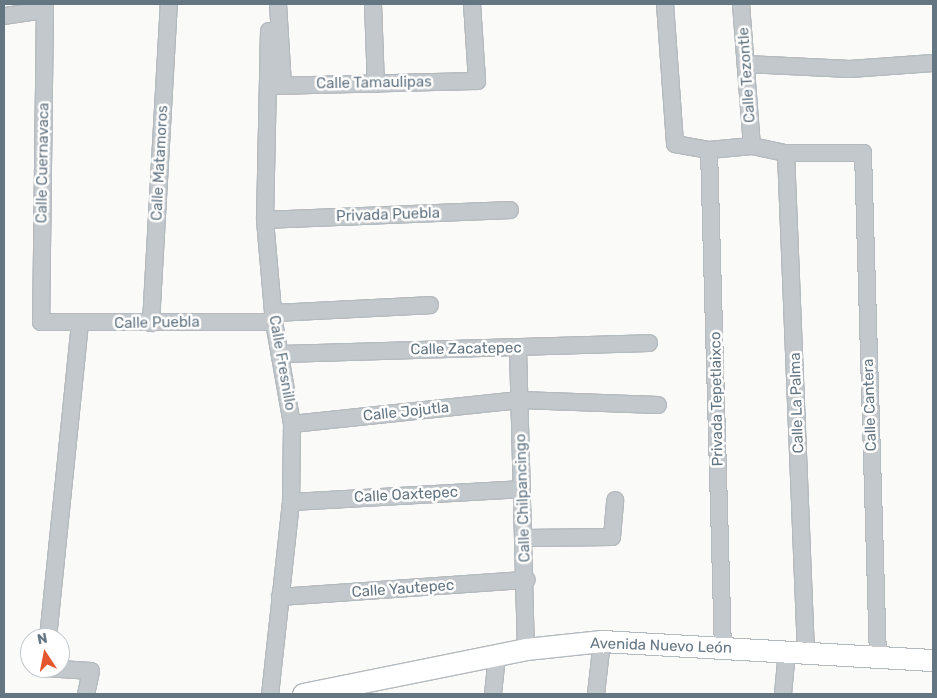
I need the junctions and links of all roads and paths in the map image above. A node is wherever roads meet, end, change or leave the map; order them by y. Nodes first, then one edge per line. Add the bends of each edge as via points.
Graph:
1 (169, 4) edge
2 (278, 4) edge
3 (373, 4) edge
4 (472, 4) edge
5 (665, 4) edge
6 (742, 4) edge
7 (45, 7) edge
8 (4, 16) edge
9 (269, 31) dead end
10 (746, 64) junction
11 (933, 64) edge
12 (376, 84) junction
13 (276, 86) junction
14 (752, 146) junction
15 (708, 150) junction
16 (786, 153) junction
17 (510, 210) dead end
18 (265, 220) junction
19 (430, 305) dead end
20 (273, 318) junction
21 (41, 322) joint
22 (151, 323) junction
23 (80, 324) junction
24 (650, 343) dead end
25 (518, 348) junction
26 (282, 354) junction
27 (520, 400) junction
28 (658, 405) dead end
29 (292, 424) junction
30 (521, 489) junction
31 (615, 500) dead end
32 (291, 502) junction
33 (524, 538) junction
34 (526, 580) junction
35 (280, 597) junction
36 (49, 628) edge
37 (602, 641) junction
38 (723, 648) junction
39 (526, 649) junction
40 (796, 652) junction
41 (497, 656) junction
42 (878, 657) junction
43 (933, 660) edge
44 (70, 670) edge
45 (86, 694) edge
46 (270, 694) edge
47 (303, 694) edge
48 (493, 694) edge
49 (596, 694) edge
50 (783, 694) edge

1 - 22 street, Calle Matamoros
2 - 13 street
3 - 12 street
4 - 12 street, Calle Tamaulipas via 478,81
5 - 15 street via 674,144
6 - 10 street, Calle Tezontle
7 - 8 street
7 - 21 street, Calle Cuernavaca
9 - 13 street, Calle Fresnillo
10 - 11 street via 850,70
10 - 14 street, Calle Tezontle
12 - 13 street, Calle Tamaulipas
13 - 18 street, Calle Fresnillo
14 - 15 street
14 - 16 street
15 - 38 street, Privada Tepetlaixco
16 - 40 street, Calle La Palma
16 - 42 street, Calle Cantera via 863,154
17 - 18 street, Privada Puebla
18 - 20 street, Calle Fresnillo
19 - 20 street, Calle Puebla
20 - 22 street, Calle Puebla
20 - 26 street, Calle Fresnillo
21 - 23 street, Calle Puebla
22 - 23 street, Calle Puebla
23 - 36 street
24 - 25 street, Calle Zacatepec
25 - 26 street, Calle Zacatepec
25 - 27 street, Calle Chilpancingo
26 - 29 street, Calle Fresnillo
27 - 28 street, Calle Jojutla
27 - 29 street, Calle Jojutla
27 - 30 street, Calle Chilpancingo
29 - 32 street, Calle Fresnillo
30 - 32 street, Calle Oaxtepec
30 - 33 street, Calle Chilpancingo
31 - 33 street via 612,537
32 - 35 street, Calle Fresnillo
33 - 34 street, Calle Chilpancingo
34 - 35 street, Calle Yautepec
34 - 39 street, Calle Chilpancingo
35 - 46 street, Calle Fresnillo
37 - 38 main road, Avenida Nuevo León
37 - 39 main road, Avenida Nuevo León
37 - 49 street
38 - 40 main road, Avenida Nuevo León
39 - 41 main road, Avenida Nuevo León
40 - 42 main road, Avenida Nuevo León
40 - 50 street, Calle La Palma
41 - 47 main road, Avenida Nuevo León
41 - 48 street
42 - 43 main road, Avenida Nuevo León
44 - 45 street via 91,671

